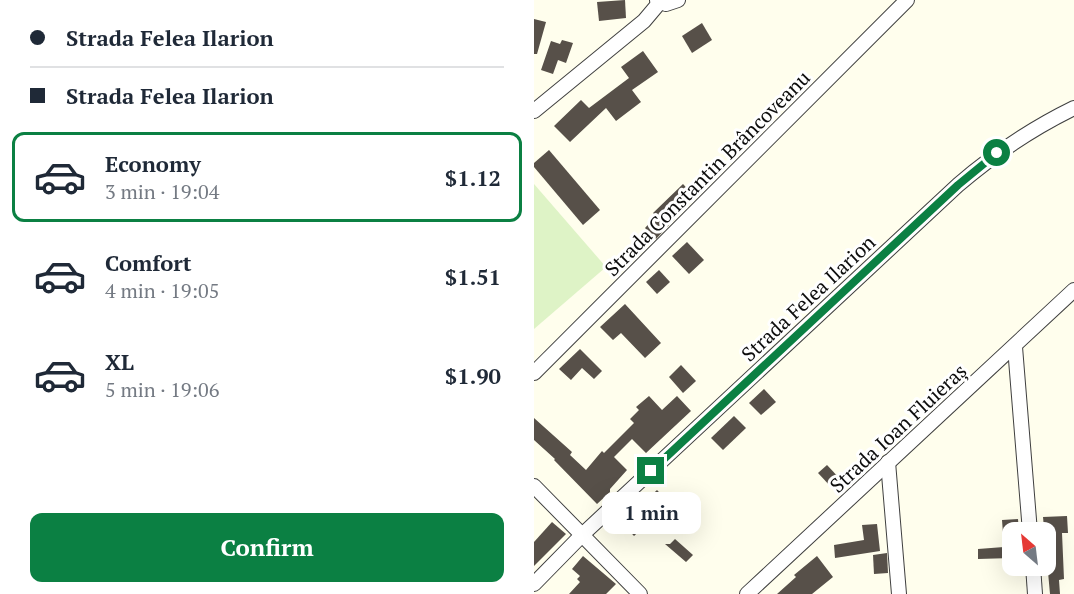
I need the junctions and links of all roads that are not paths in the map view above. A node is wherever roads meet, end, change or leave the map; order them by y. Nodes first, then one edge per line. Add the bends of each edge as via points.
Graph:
1 (678, 0) edge
2 (907, 0) edge
3 (658, 1) edge
4 (1074, 108) edge
5 (534, 111) edge
6 (1074, 290) edge
7 (1015, 347) junction
8 (534, 373) edge
9 (888, 462) junction
10 (534, 486) edge
11 (1029, 522) edge
12 (582, 535) junction
13 (1034, 576) edge
14 (534, 584) edge
15 (640, 594) edge
16 (747, 594) edge
17 (899, 594) edge
18 (1035, 594) edge

1 - 3 street
2 - 8 street, Strada Constantin Brâncoveanu
3 - 5 street via 644,21
4 - 12 street, Strada Felea Ilarion via 1008,144 958,185
6 - 7 street, Strada Ioan Fluieraș
7 - 9 street, Strada Ioan Fluieraș
7 - 11 street
9 - 16 street, Strada Ioan Fluieraș
9 - 17 street
10 - 12 street
12 - 14 street, Strada Felea Ilarion
12 - 15 street
13 - 18 street

